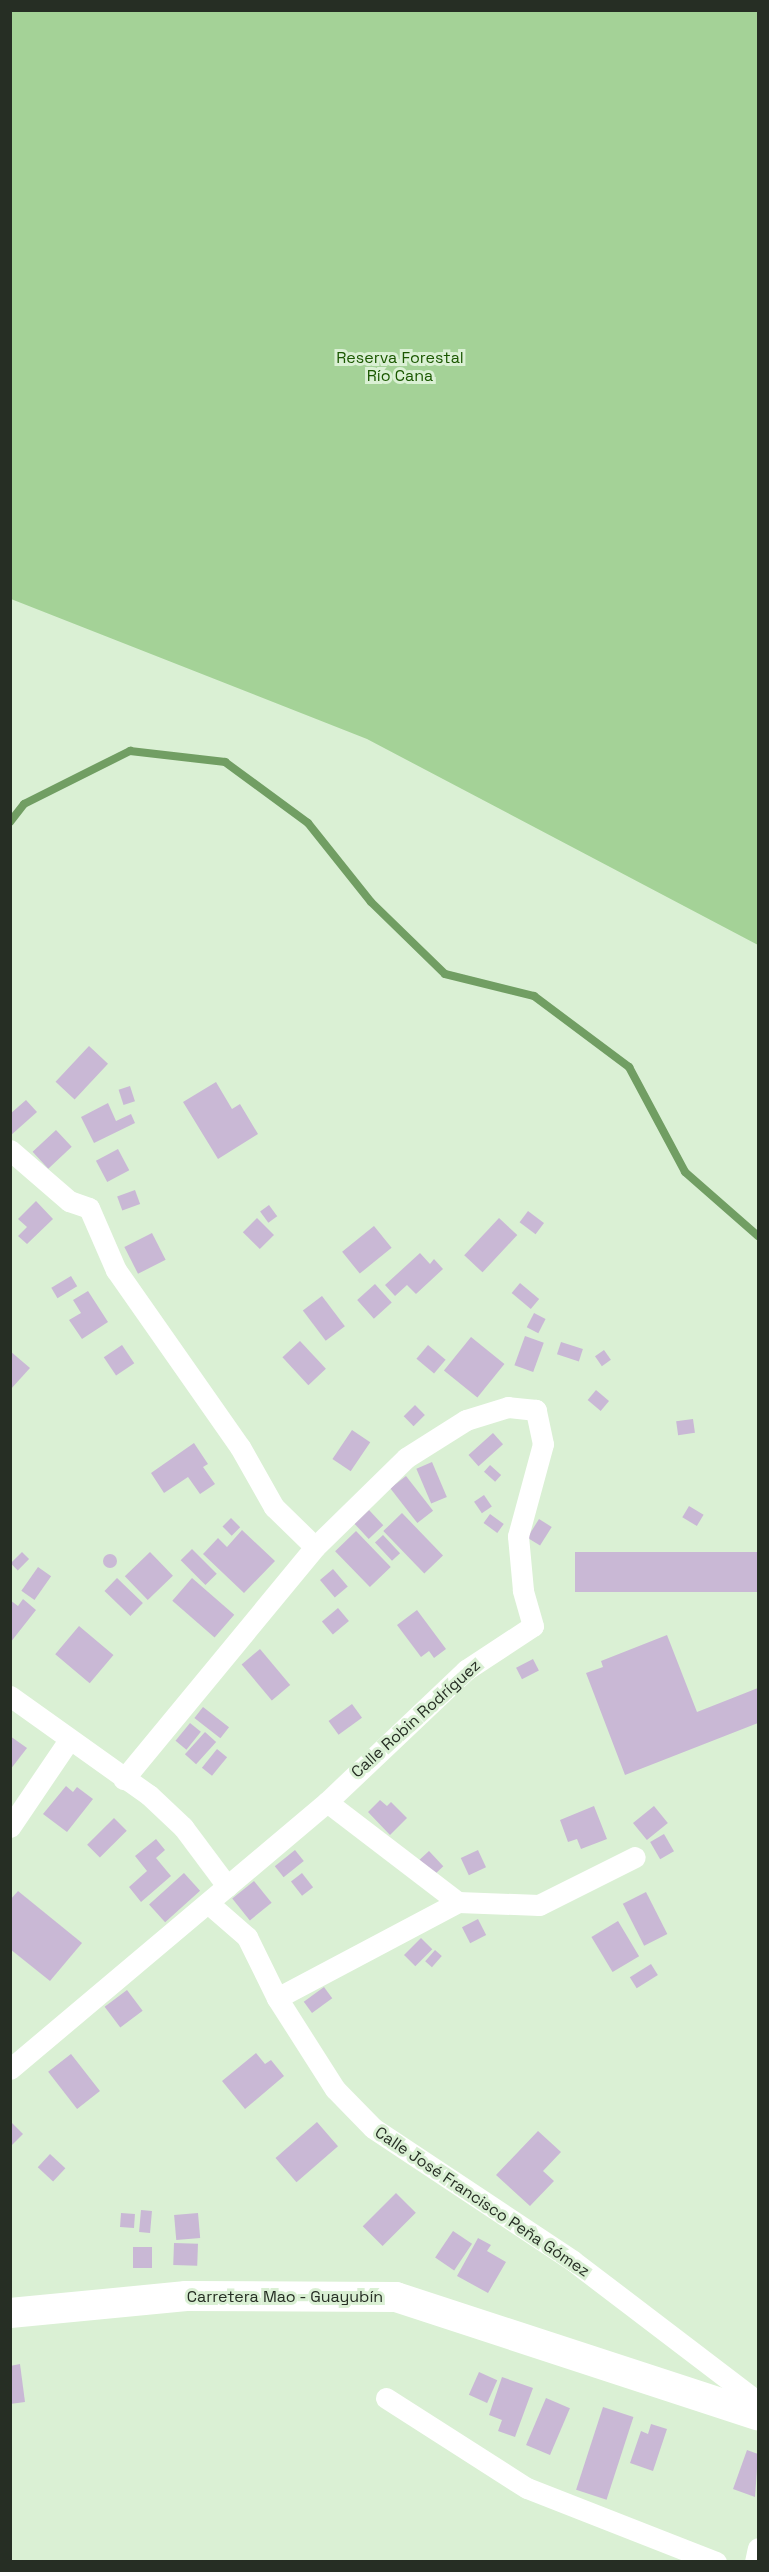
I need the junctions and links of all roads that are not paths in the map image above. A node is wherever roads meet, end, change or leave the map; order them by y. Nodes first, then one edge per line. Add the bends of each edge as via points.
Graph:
1 (10, 1150) edge
2 (315, 1547) junction
3 (10, 1696) edge
4 (69, 1740) junction
5 (124, 1779) junction
6 (327, 1802) junction
7 (10, 1827) edge
8 (635, 1857) dead end
9 (227, 1886) junction
10 (458, 1902) junction
11 (208, 1903) junction
12 (277, 1998) junction
13 (10, 2068) edge
14 (10, 2313) edge
15 (386, 2398) dead end
16 (759, 2402) edge
17 (759, 2415) edge
18 (759, 2548) edge
19 (716, 2562) edge
20 (755, 2562) edge

1 - 2 street via 69,1201 90,1208 116,1270 240,1447 274,1507
2 - 5 street
2 - 6 street, Calle Robin Rodríguez via 406,1458 466,1420 508,1407 536,1410 543,1444 518,1536 523,1590 533,1626 466,1670
3 - 4 street
4 - 5 street
4 - 7 street
5 - 9 street via 149,1795 183,1827
6 - 9 street, Calle Robin Rodríguez
6 - 10 street
8 - 10 street via 539,1905
9 - 11 street, Calle Robin Rodríguez
10 - 12 street
11 - 12 street, Calle José Francisco Peña Gómez via 247,1937
11 - 13 street, Calle Robin Rodríguez
12 - 16 street, Calle José Francisco Peña Gómez via 335,2089 373,2128 573,2261
14 - 17 main road, Carretera Mao - Guayubín via 186,2296 396,2297
15 - 19 street via 527,2488
18 - 20 street

